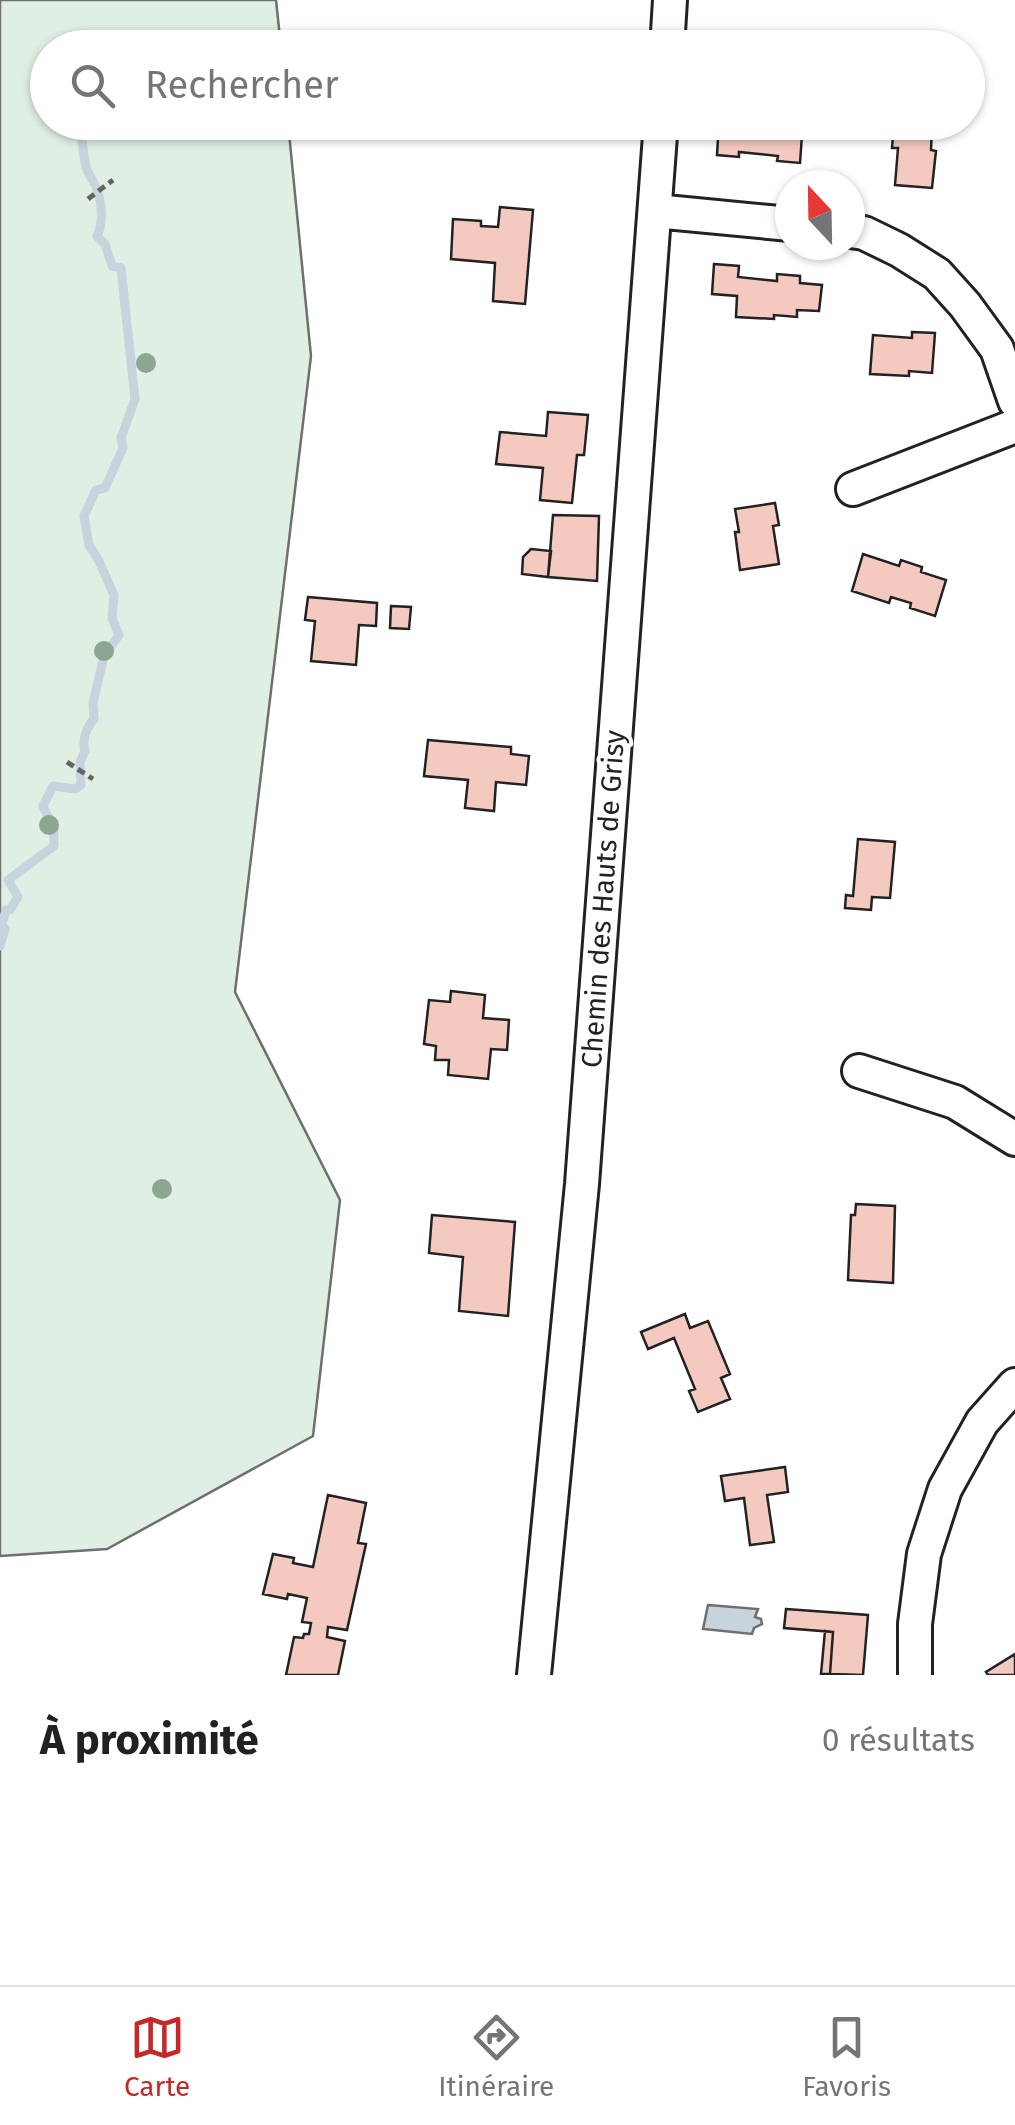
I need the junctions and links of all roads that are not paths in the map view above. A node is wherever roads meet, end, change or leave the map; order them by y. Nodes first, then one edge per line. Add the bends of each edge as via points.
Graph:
1 (670, 0) edge
2 (668, 30) edge
3 (660, 140) edge
4 (654, 212) junction
5 (775, 223) edge
6 (865, 233) edge
7 (1015, 401) edge
8 (1015, 426) edge
9 (853, 489) dead end
10 (859, 1071) dead end
11 (1015, 1139) edge
12 (1015, 1385) edge
13 (534, 1675) edge
14 (915, 1675) edge

1 - 2 street
3 - 4 street, Chemin des Hauts de Grisy
4 - 5 street
4 - 13 street, Chemin des Hauts de Grisy via 582,1184
6 - 7 street via 937,274 964,304 997,349
8 - 9 street
10 - 11 street via 955,1102
12 - 14 street via 982,1422 945,1489 924,1554

